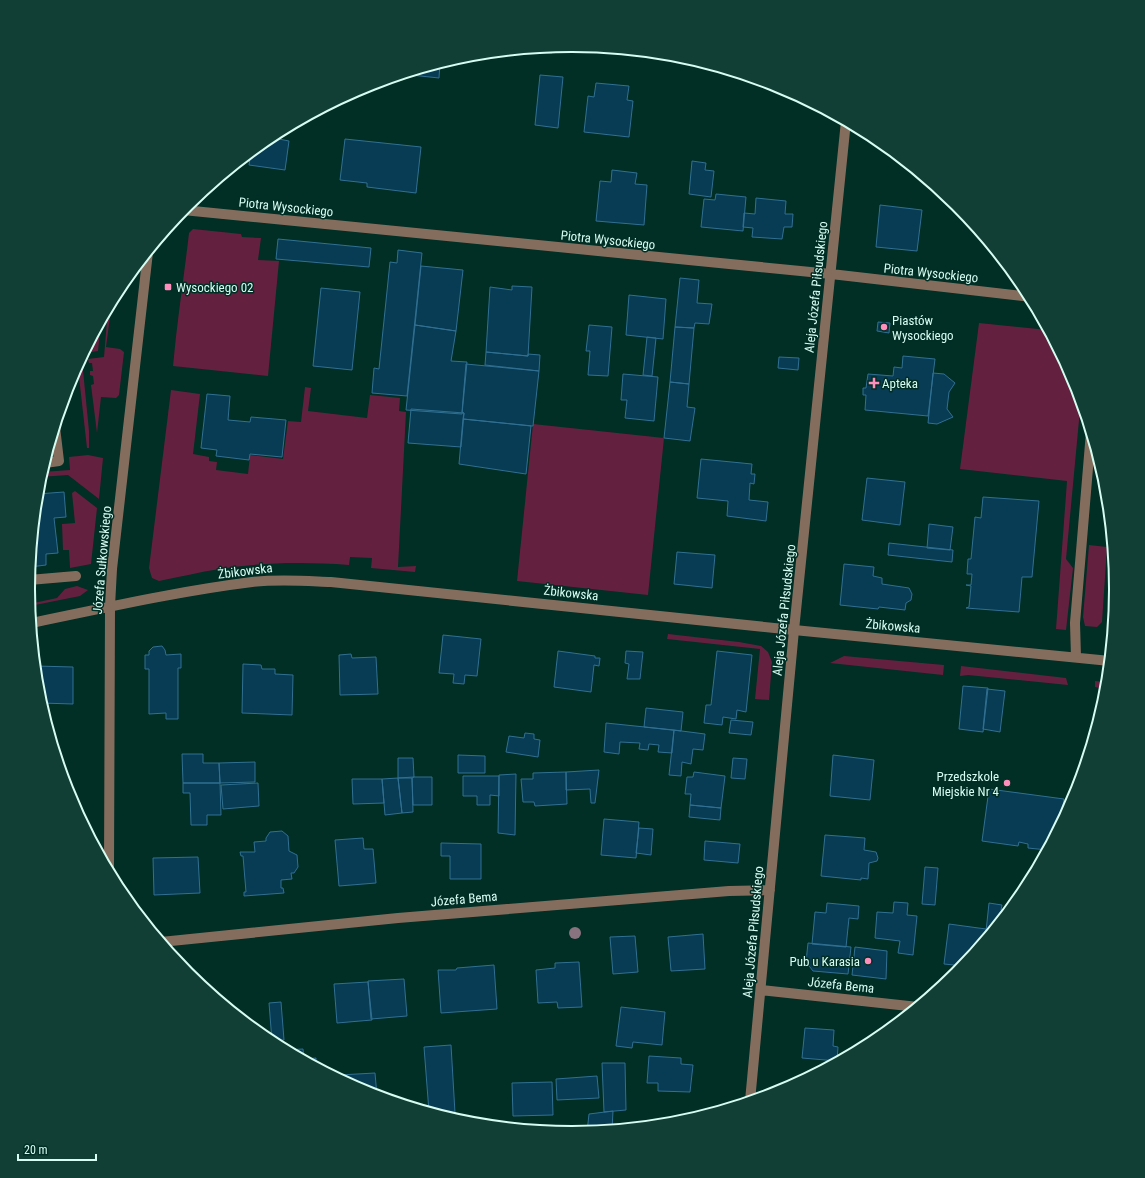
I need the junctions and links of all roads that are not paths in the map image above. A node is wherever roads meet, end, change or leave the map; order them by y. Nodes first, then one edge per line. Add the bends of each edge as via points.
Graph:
1 (845, 127) edge
2 (190, 211) edge
3 (147, 261) edge
4 (831, 274) junction
5 (1023, 296) edge
6 (56, 439) edge
7 (1090, 444) edge
8 (50, 462) edge
9 (76, 576) dead end
10 (35, 579) edge
11 (110, 606) junction
12 (36, 622) edge
13 (794, 630) junction
14 (1076, 657) junction
15 (1105, 660) edge
16 (109, 861) edge
17 (770, 890) junction
18 (167, 941) edge
19 (761, 990) junction
20 (912, 1005) edge
21 (750, 1096) edge

1 - 4 street, Aleja Józefa Piłsudskiego
2 - 4 street, Piotra Wysockiego
3 - 11 street, Józefa Sułkowskiego
4 - 5 street, Piotra Wysockiego
4 - 13 street, Aleja Józefa Piłsudskiego
6 - 8 street via 59,461
7 - 14 street via 1075,623
9 - 10 street
11 - 12 street, Żbikowska
11 - 13 street, Żbikowska via 253,582 306,581 348,583
11 - 16 street, Józefa Sułkowskiego
13 - 14 street, Żbikowska
13 - 17 street, Aleja Józefa Piłsudskiego
14 - 15 street, Żbikowska
17 - 18 street, Józefa Bema via 729,891 398,918
17 - 19 street, Aleja Józefa Piłsudskiego
19 - 20 street, Józefa Bema
19 - 21 street, Aleja Józefa Piłsudskiego

